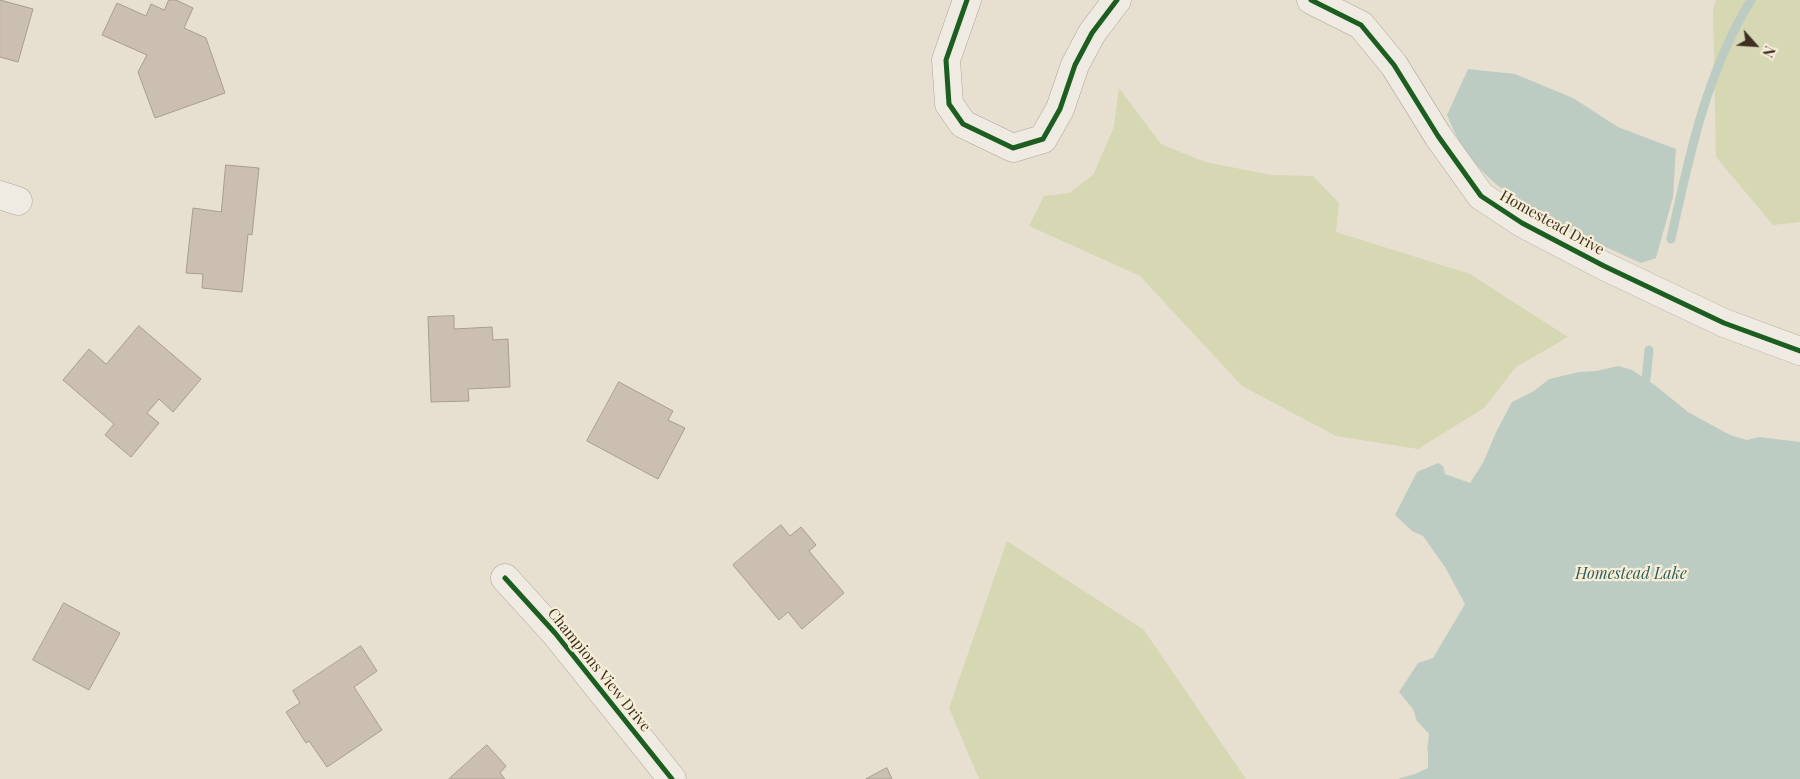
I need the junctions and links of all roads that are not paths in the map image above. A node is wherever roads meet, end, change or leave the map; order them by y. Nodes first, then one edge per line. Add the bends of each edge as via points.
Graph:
1 (967, 0) edge
2 (1117, 0) edge
3 (1311, 0) edge
4 (1800, 351) edge
5 (505, 578) dead end
6 (672, 779) edge

1 - 2 street via 946,60 949,104 963,124 1013,148 1043,139 1060,109 1075,65 1092,33
3 - 4 street, Homestead Drive via 1361,25 1394,65 1438,136 1481,196 1522,223 1680,303
5 - 6 street, Champions View Drive via 555,633

